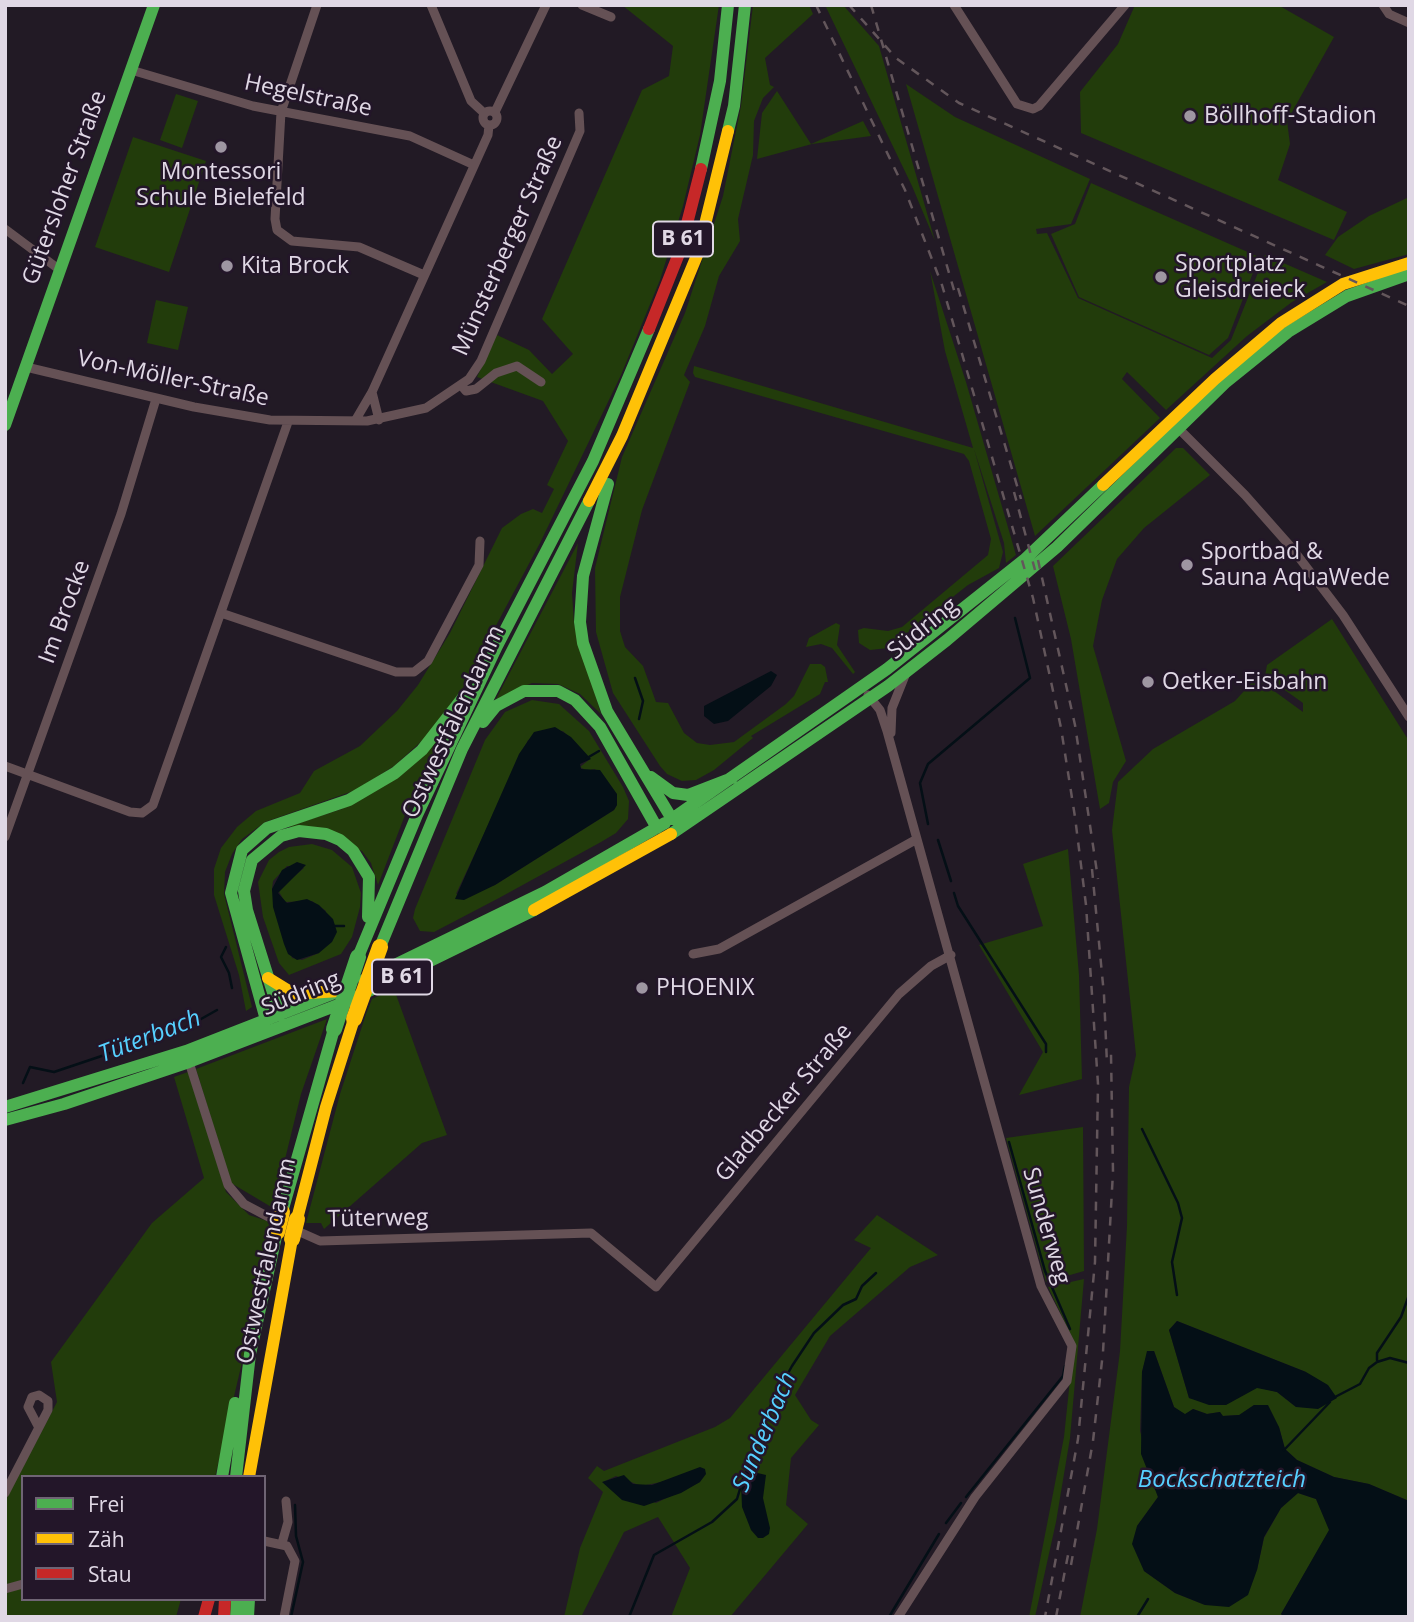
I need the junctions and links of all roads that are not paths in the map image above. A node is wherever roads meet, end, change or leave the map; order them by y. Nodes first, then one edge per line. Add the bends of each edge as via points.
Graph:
1 (154, 5) edge
2 (317, 5) edge
3 (430, 5) edge
4 (546, 5) edge
5 (582, 5) edge
6 (728, 5) edge
7 (745, 5) edge
8 (954, 5) edge
9 (1125, 5) edge
10 (1383, 5) edge
11 (611, 17) dead end
12 (1409, 23) edge
13 (131, 70) junction
14 (281, 112) junction
15 (484, 113) junction
16 (495, 113) junction
17 (579, 113) dead end
18 (489, 125) junction
19 (474, 165) junction
20 (5, 229) edge
21 (1409, 263) edge
22 (60, 270) junction
23 (1409, 274) edge
24 (424, 275) junction
25 (26, 366) junction
26 (541, 382) dead end
27 (461, 385) junction
28 (372, 393) junction
29 (156, 399) junction
30 (379, 419) junction
31 (355, 421) junction
32 (288, 422) junction
33 (5, 425) edge
34 (1175, 425) junction
35 (622, 436) junction
36 (480, 541) dead end
37 (221, 612) junction
38 (497, 646) junction
39 (908, 670) junction
40 (865, 689) junction
41 (1409, 717) edge
42 (462, 749) junction
43 (892, 749) junction
44 (639, 765) junction
45 (5, 766) edge
46 (28, 774) junction
47 (732, 778) junction
48 (667, 827) junction
49 (5, 837) edge
50 (917, 839) junction
51 (693, 954) dead end
52 (951, 956) junction
53 (358, 957) junction
54 (268, 978) junction
55 (339, 991) junction
56 (275, 1021) junction
57 (189, 1062) junction
58 (5, 1107) edge
59 (5, 1119) edge
60 (656, 1287) joint
61 (250, 1354) junction
62 (269, 1356) junction
63 (38, 1426) dead end
64 (222, 1475) edge
65 (236, 1475) edge
66 (249, 1475) edge
67 (258, 1475) edge
68 (5, 1493) edge
69 (286, 1501) dead end
70 (266, 1541) edge
71 (282, 1543) junction
72 (285, 1617) edge
73 (898, 1617) edge

1 - 13 main road, Gütersloher Straße
2 - 14 street
3 - 15 street via 471,101
4 - 16 street
5 - 11 street
6 - 38 main road, Ostwestfalendamm / B 61 via 720,81 680,251 599,449
7 - 35 main road, Ostwestfalendamm / B 61 via 734,106 710,213 698,253
8 - 9 street via 1017,104 1033,109
10 - 12 street via 1389,15
13 - 14 street, Hegelstraße
13 - 22 main road, Gütersloher Straße
14 - 19 street, Hegelstraße via 410,136
14 - 24 street via 277,230 292,241 359,247
15 - 16 street
15 - 18 street via 483,121
16 - 18 street via 496,122
17 - 27 street, Münsterberger Straße via 580,131 486,348
18 - 19 street
19 - 24 street
20 - 22 street
21 - 34 main road, Südring via 1365,275 1305,305 1258,340
22 - 25 main road, Gütersloher Straße
23 - 34 main road, Südring via 1363,289 1311,316
24 - 28 street
25 - 29 street, Von-Möller-Straße
25 - 33 main road, Gütersloher Straße
26 - 27 street via 517,366 496,373 475,390 466,391
27 - 30 street, Münsterberger Straße via 426,408
28 - 30 street
28 - 31 street
29 - 32 street, Von-Möller-Straße
29 - 46 street, Im Brocke via 122,510
30 - 31 street, Von-Möller-Straße
31 - 32 street, Von-Möller-Straße
32 - 37 street
34 - 39 main road, Südring via 1057,547
34 - 40 main road, Südring via 1036,549
34 - 41 street via 1298,556 1343,615
35 - 42 main road, Ostwestfalendamm / B 61
35 - 44 main road, B 61 via 586,558 580,622 598,692
36 - 37 street via 479,565 432,654 414,672 396,672
37 - 46 street via 150,808 130,812
38 - 53 main road, Ostwestfalendamm / B 61 via 417,814
38 - 56 main road, B 61 via 446,722 395,773 349,800 267,828 242,850 231,893
39 - 40 main road, Südring
39 - 43 street, Sunderweg via 892,708
40 - 43 street, Sunderweg via 883,715
40 - 47 main road, Südring
40 - 48 main road, Südring
42 - 48 main road via 491,711 512,695 534,689 558,691 583,707 600,727
42 - 62 main road, Ostwestfalendamm / B 61, bridge via 380,947 326,1107 292,1239
43 - 50 street, Sunderweg
44 - 47 main road via 663,788 681,794 696,793
44 - 48 main road, B 61
45 - 46 street
46 - 49 street, Im Brocke
47 - 48 main road, Südring
48 - 55 main road, Südring via 487,923
48 - 56 main road, Südring / B 61 via 551,903 458,950
50 - 51 street via 719,950
50 - 52 street, Sunderweg
52 - 60 street, Gladbecker Straße via 931,965 899,995
52 - 73 street, Sunderweg via 1041,1286 1072,1346 1067,1381 975,1497
53 - 54 main road via 371,902 364,864 340,840 299,831 264,847 251,860 247,875 247,910
53 - 61 main road, Ostwestfalendamm / B 61, bridge via 282,1212
54 - 55 main road via 294,994
54 - 56 main road
55 - 56 main road, Südring
56 - 57 main road, Südring / B 61
56 - 58 main road, Südring / B 61
57 - 59 main road, Südring / B 61
57 - 60 street, Tüterweg via 225,1179 239,1200 255,1211 320,1241 591,1233
61 - 64 main road via 234,1406
61 - 65 main road, Ostwestfalendamm / B 61
62 - 66 main road, Ostwestfalendamm / B 61
62 - 67 main road
63 - 68 street
69 - 71 street via 288,1522
70 - 71 street
71 - 72 street via 293,1554 295,1566

